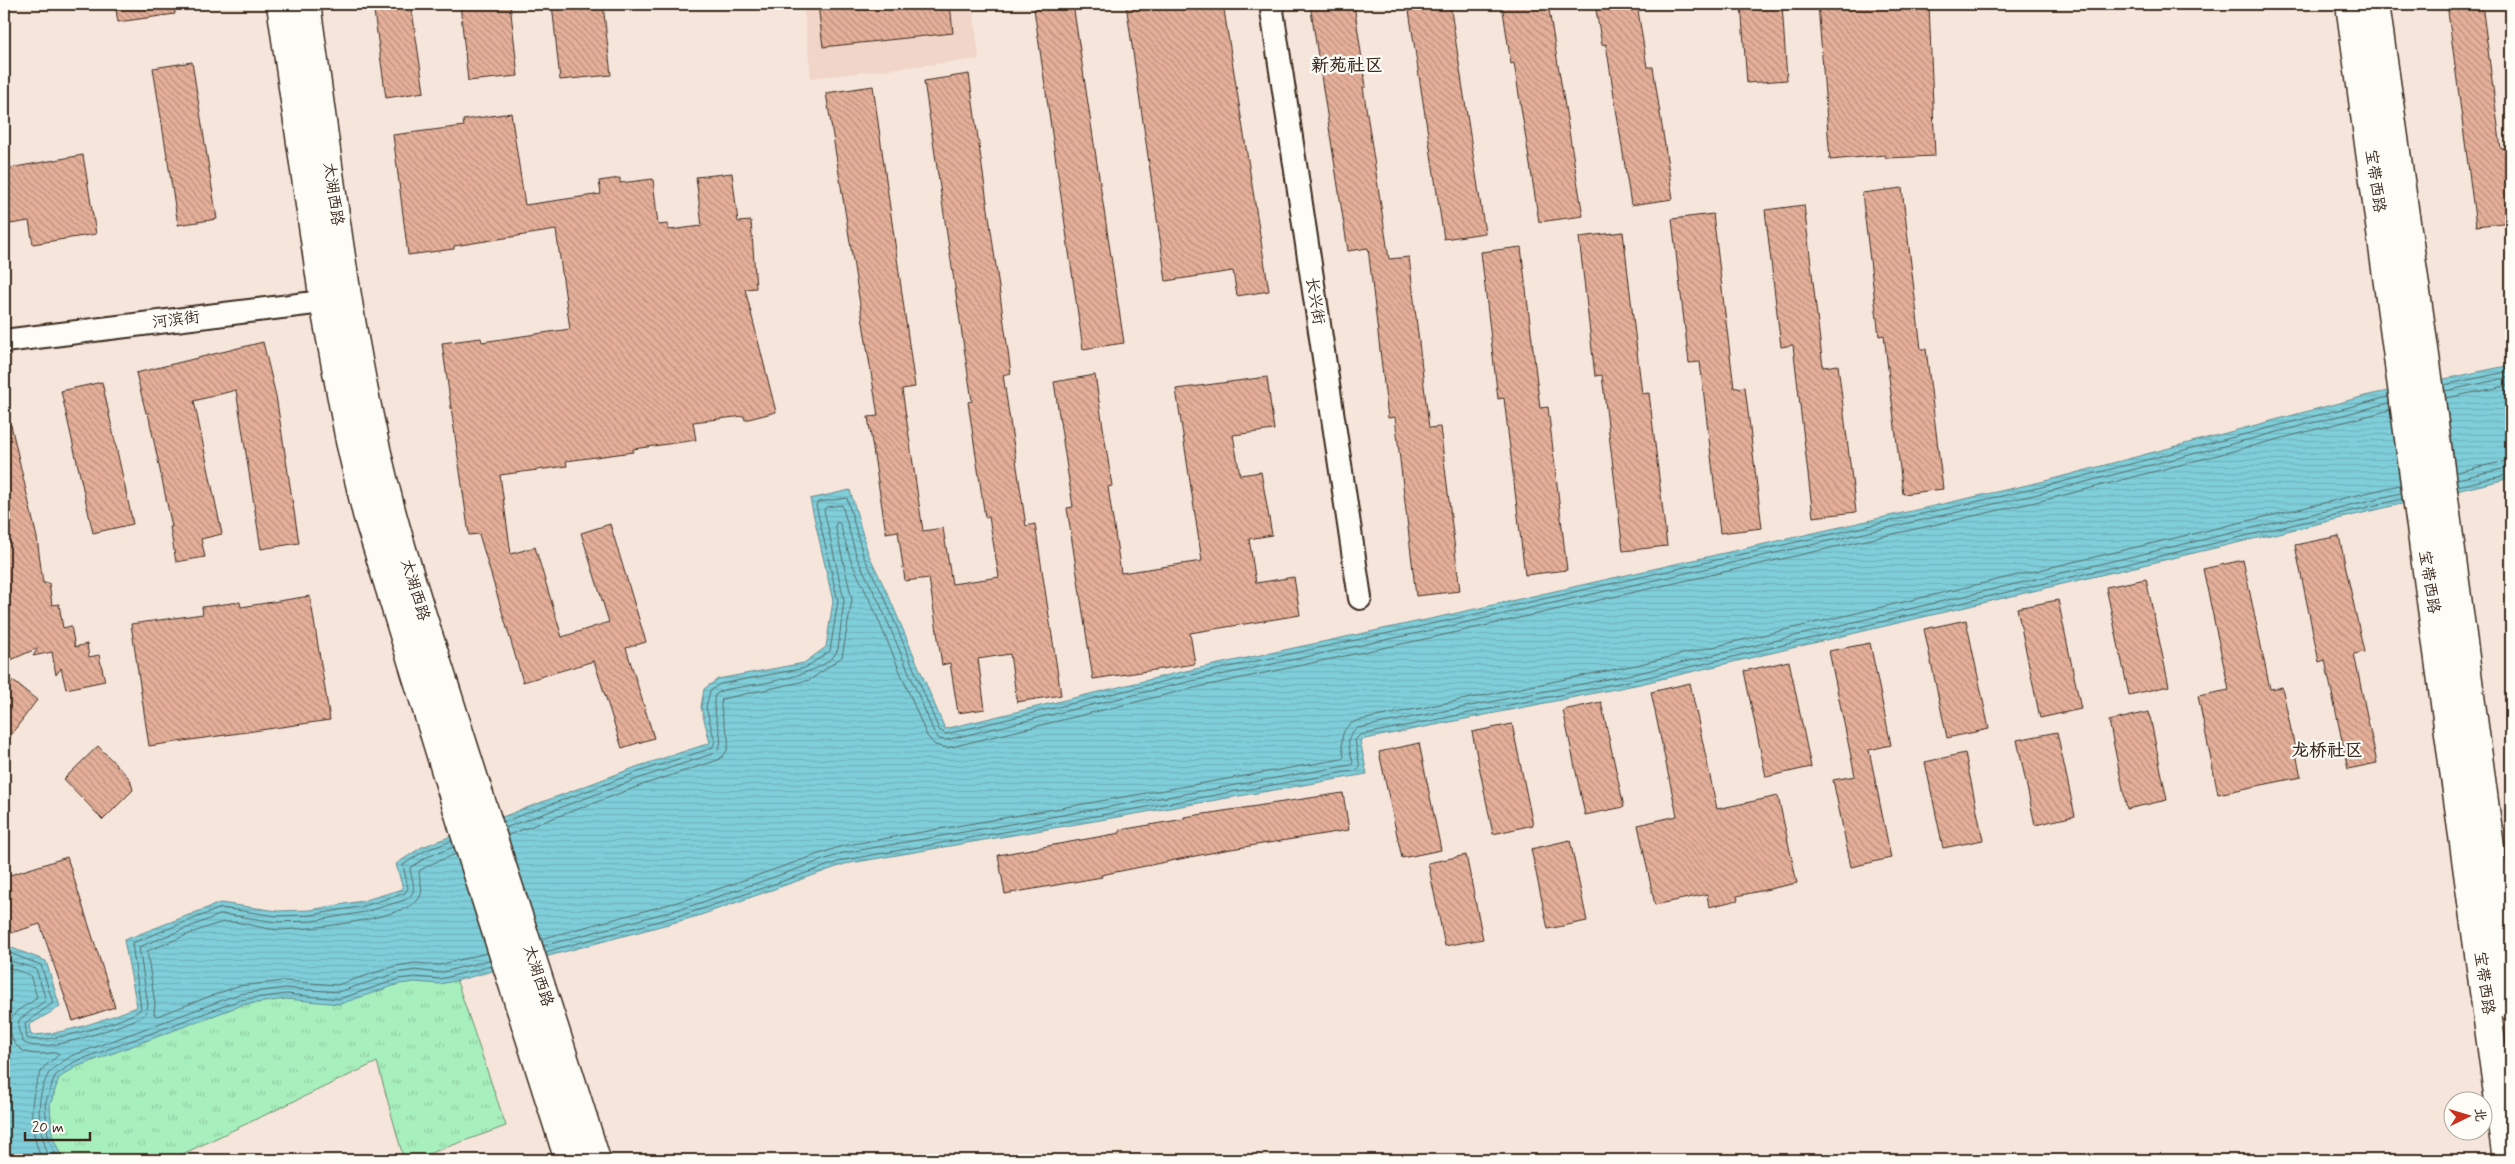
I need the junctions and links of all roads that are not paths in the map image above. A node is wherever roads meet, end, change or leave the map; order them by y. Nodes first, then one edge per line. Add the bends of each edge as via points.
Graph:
1 (281, 4) edge
2 (306, 4) edge
3 (1271, 4) edge
4 (2350, 4) edge
5 (2374, 4) edge
6 (336, 301) junction
7 (4, 341) edge
8 (2431, 511) junction
9 (1360, 598) dead end
10 (525, 977) junction
11 (2511, 1006) edge
12 (569, 1160) edge
13 (596, 1160) edge
14 (2507, 1160) edge

1 - 6 main road, 太湖西路
2 - 6 main road, 太湖西路
3 - 9 street, 长兴街
4 - 8 main road, 宝带西路 via 2400,376
5 - 8 main road, 宝带西路 via 2427,370
6 - 7 street, 河滨街
6 - 10 main road, 太湖西路 via 364,387 391,508 475,823
8 - 11 main road, 宝带西路
8 - 14 main road, 宝带西路 via 2444,684
10 - 12 main road, 太湖西路
10 - 13 main road, 太湖西路

